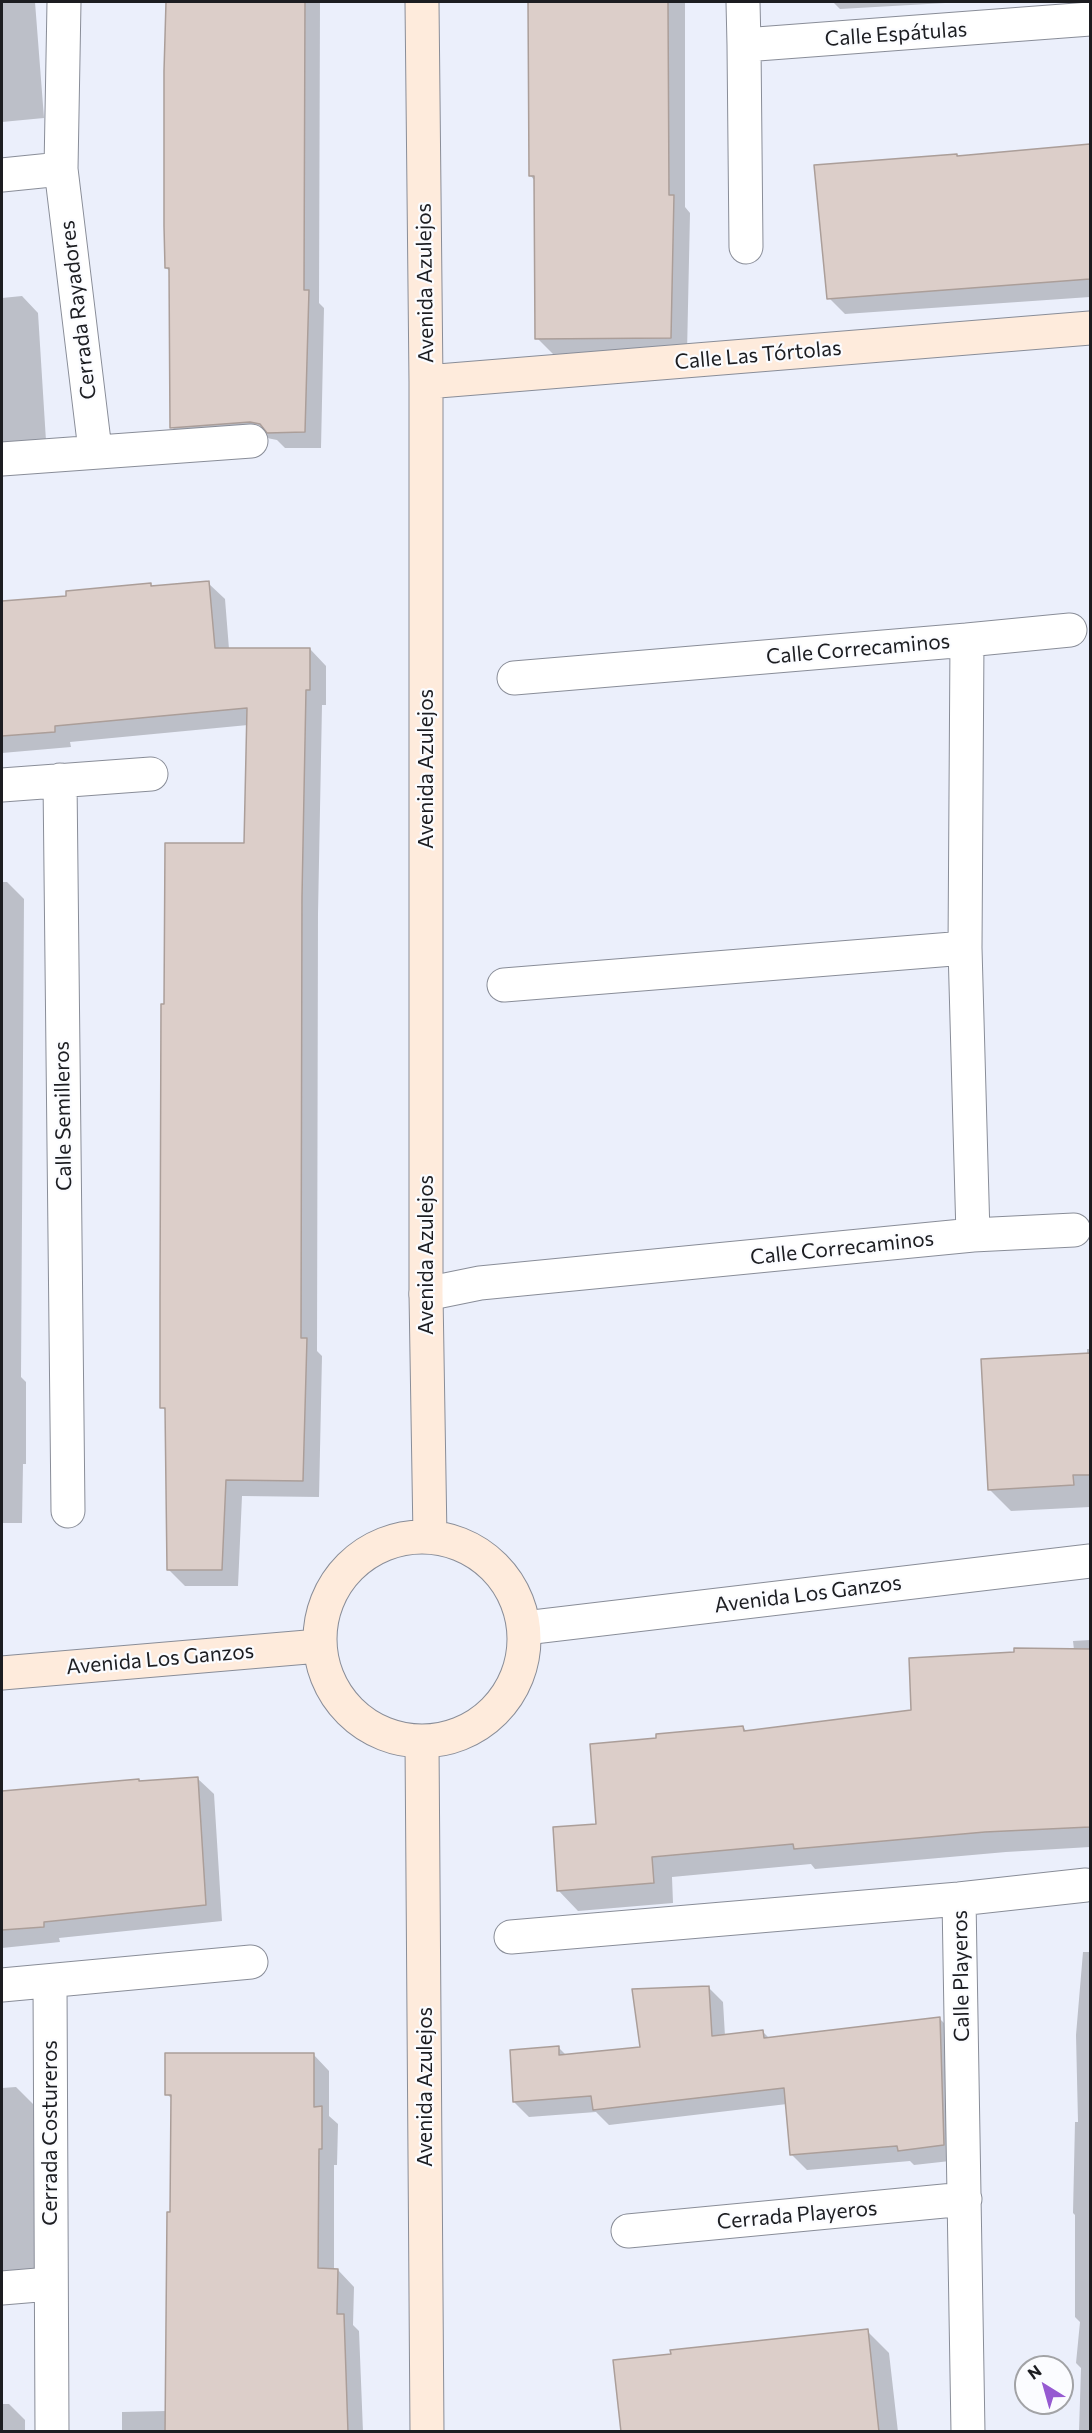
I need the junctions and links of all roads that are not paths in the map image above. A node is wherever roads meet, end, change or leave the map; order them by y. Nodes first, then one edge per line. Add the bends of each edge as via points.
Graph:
1 (64, 2) edge
2 (422, 2) edge
3 (743, 2) edge
4 (1090, 19) edge
5 (744, 45) junction
6 (61, 169) junction
7 (2, 175) edge
8 (746, 247) dead end
9 (1090, 328) edge
10 (426, 382) junction
11 (251, 441) dead end
12 (94, 450) junction
13 (2, 459) edge
14 (1070, 630) dead end
15 (967, 640) junction
16 (514, 678) dead end
17 (151, 774) dead end
18 (60, 780) junction
19 (2, 785) edge
20 (965, 948) junction
21 (504, 985) dead end
22 (1074, 1230) dead end
23 (973, 1235) junction
24 (426, 1294) junction
25 (68, 1511) dead end
26 (430, 1537) junction
27 (1090, 1561) edge
28 (525, 1628) junction
29 (320, 1646) junction
30 (2, 1673) edge
31 (422, 1742) junction
32 (1086, 1885) dead end
33 (959, 1899) junction
34 (511, 1937) dead end
35 (251, 1962) dead end
36 (50, 1982) junction
37 (2, 1986) edge
38 (965, 2199) junction
39 (628, 2231) dead end
40 (50, 2284) junction
41 (2, 2288) edge
42 (52, 2432) edge
43 (427, 2432) edge
44 (968, 2432) edge

1 - 6 street, Cerrada Rayadores
2 - 10 main road, Avenida Azulejos
3 - 5 street
4 - 5 street, Calle Espátulas
5 - 8 street
6 - 7 street
6 - 12 street, Cerrada Rayadores
9 - 10 main road, Calle Las Tórtolas
10 - 24 main road, Avenida Azulejos
11 - 12 street
12 - 13 street
14 - 15 street
15 - 16 street, Calle Correcaminos
15 - 20 street, Calle Correcaminos
17 - 18 street
18 - 19 street
18 - 25 street, Calle Semilleros
20 - 21 street
20 - 23 street, Calle Correcaminos
22 - 23 street
23 - 24 street, Calle Correcaminos via 480,1282
24 - 26 main road, Avenida Azulejos
26 - 28 main road via 458,1542 483,1556 503,1576 518,1600
26 - 29 main road via 401,1539 374,1549 350,1566 322,1617
27 - 28 street, Avenida Los Ganzos
28 - 31 main road via 523,1662 510,1694 486,1720 456,1737
29 - 30 main road, Avenida Los Ganzos
29 - 31 main road via 326,1676 340,1703 363,1725 392,1738
31 - 43 main road, Avenida Azulejos
32 - 33 street
33 - 34 street, Calle Playeros
33 - 38 street, Calle Playeros
35 - 36 street
36 - 37 street
36 - 40 street, Cerrada Costureros
38 - 39 street, Cerrada Playeros
38 - 44 street, Calle Playeros
40 - 41 street
40 - 42 street, Cerrada Costureros

